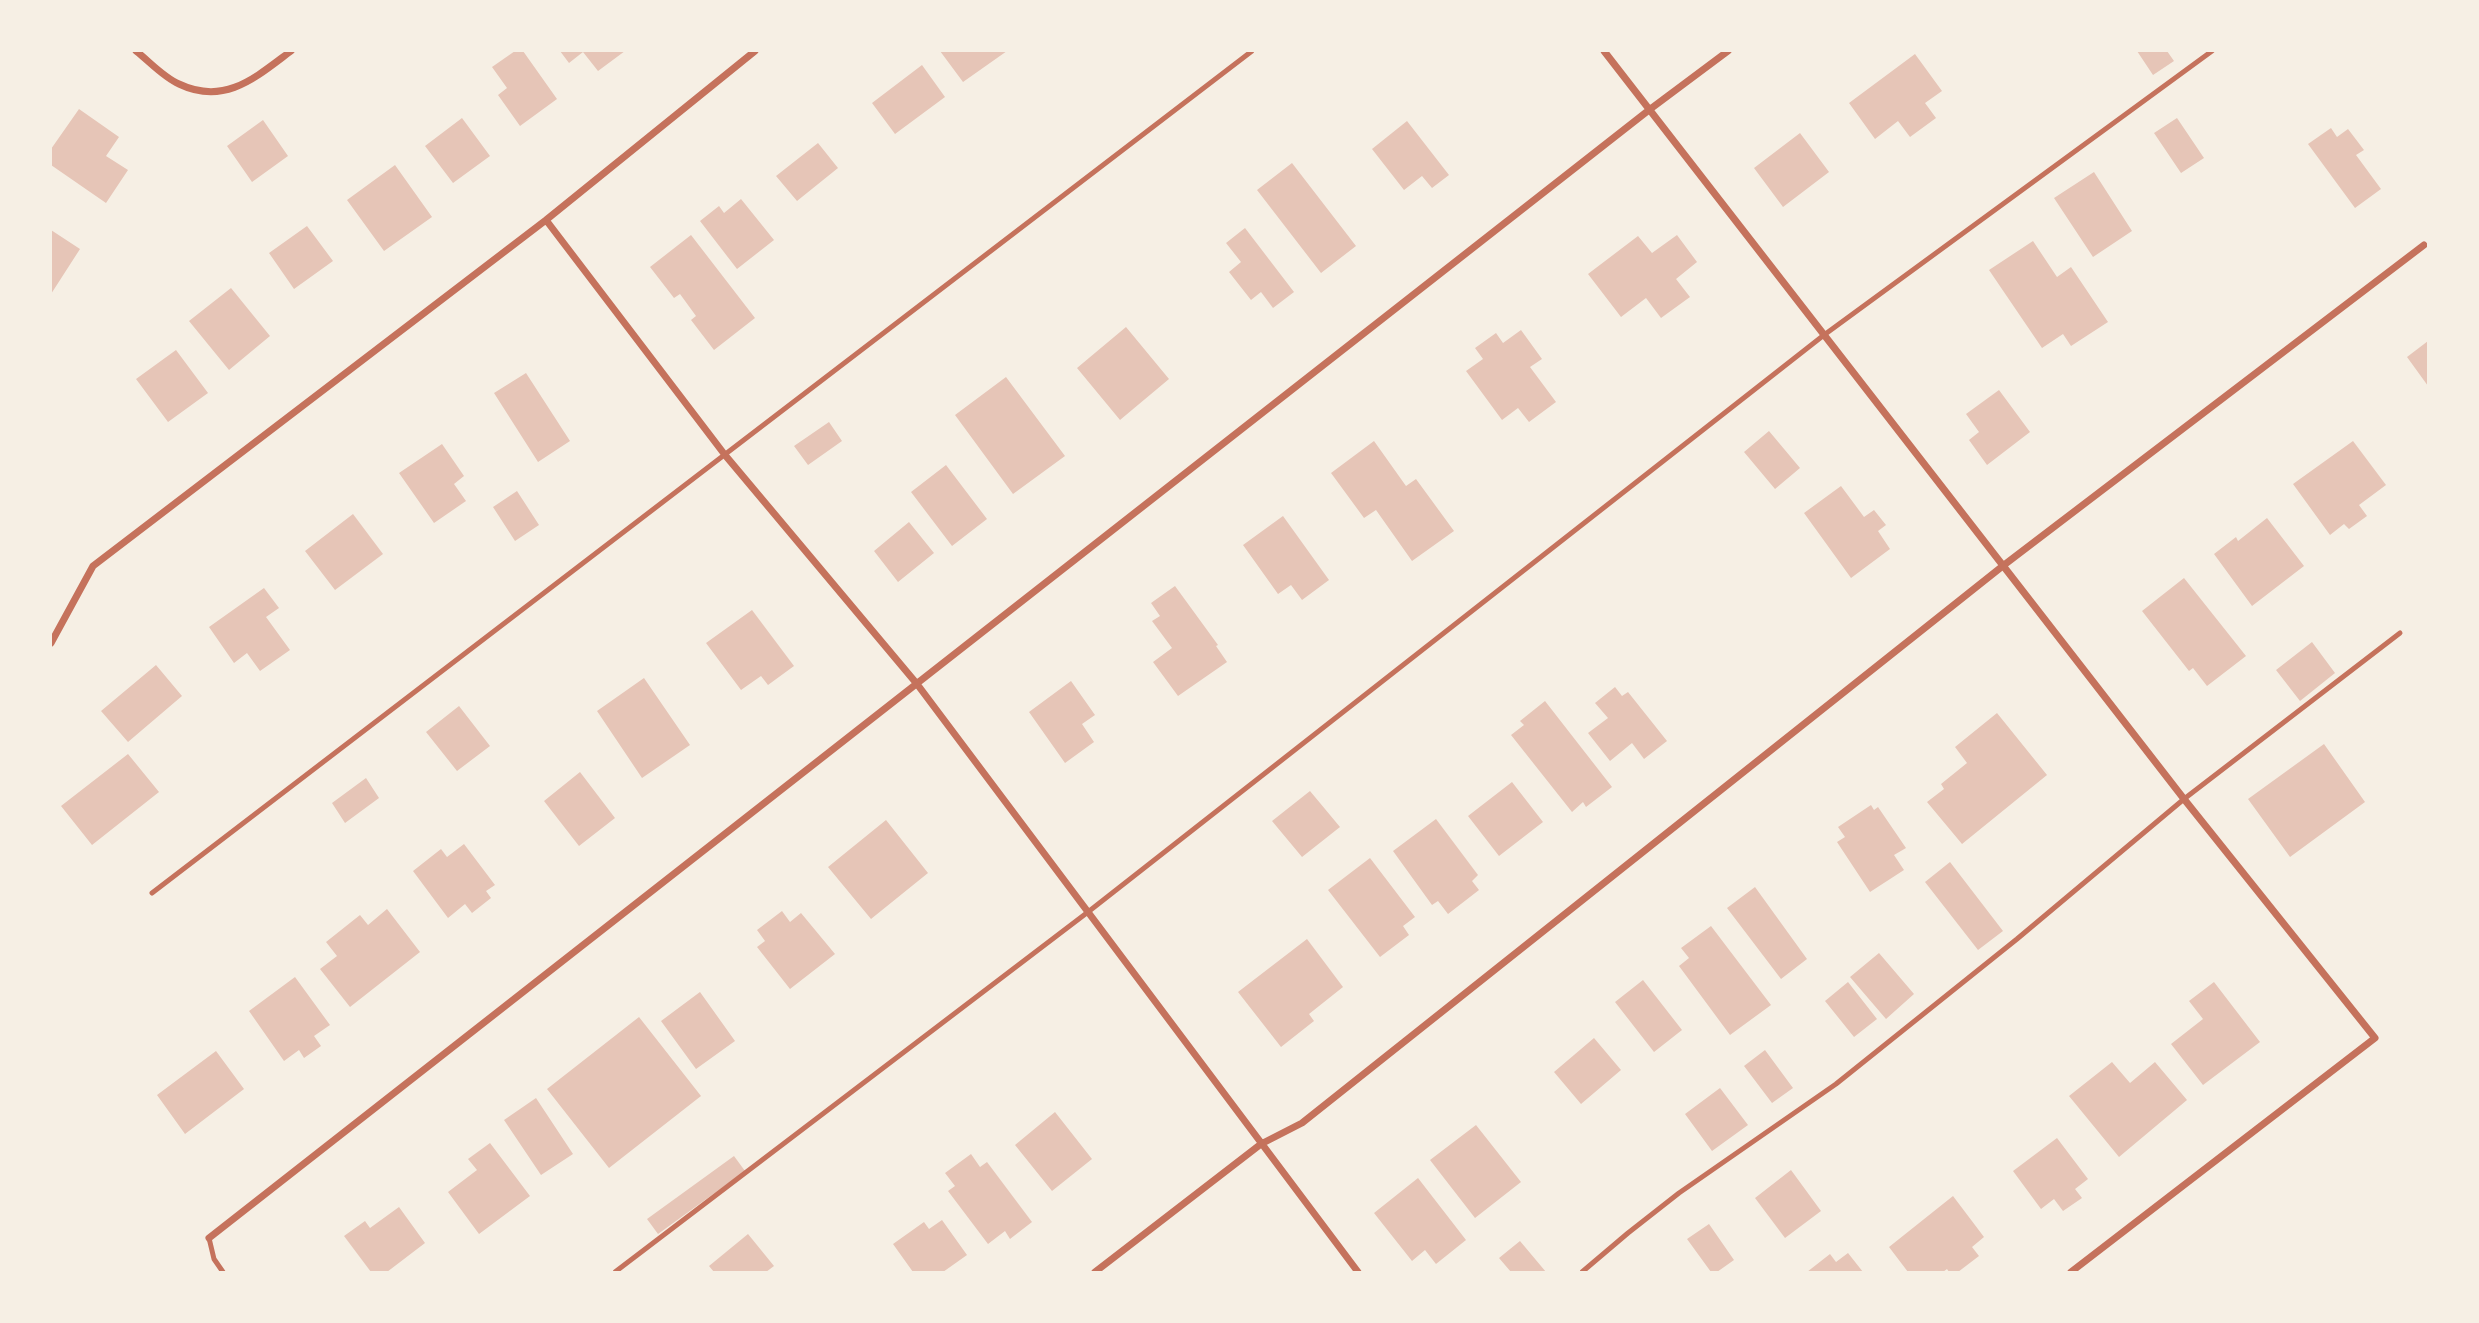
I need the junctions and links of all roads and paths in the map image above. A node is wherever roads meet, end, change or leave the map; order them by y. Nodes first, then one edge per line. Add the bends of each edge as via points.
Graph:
1 (136, 51) edge
2 (291, 51) edge
3 (755, 51) edge
4 (1252, 51) edge
5 (1604, 51) edge
6 (1728, 51) edge
7 (2212, 51) edge
8 (1649, 110) junction
9 (546, 220) junction
10 (2424, 245) dead end
11 (1824, 335) junction
12 (725, 455) junction
13 (2004, 565) junction
14 (2400, 633) dead end
15 (51, 643) edge
16 (917, 684) junction
17 (2185, 799) junction
18 (152, 893) dead end
19 (1088, 912) junction
20 (1261, 1144) junction
21 (209, 1238) joint
22 (223, 1272) edge
23 (615, 1272) edge
24 (1096, 1272) edge
25 (1359, 1272) edge
26 (1582, 1272) edge
27 (2071, 1272) edge

1 - 2 street via 177,84 228,92
3 - 9 street
4 - 12 lane
5 - 8 street
6 - 8 street
7 - 11 lane
8 - 11 street
8 - 16 street
9 - 12 street
9 - 15 street via 93,566
10 - 13 street
11 - 13 street
11 - 19 lane
12 - 16 street
12 - 18 lane
13 - 17 street
13 - 20 street via 1313,1114
14 - 17 lane
16 - 19 street
16 - 21 street
17 - 26 lane via 1836,1084 1679,1193
17 - 27 street via 2375,1038
19 - 20 street
19 - 23 lane
20 - 24 street
20 - 25 street
21 - 22 lane

